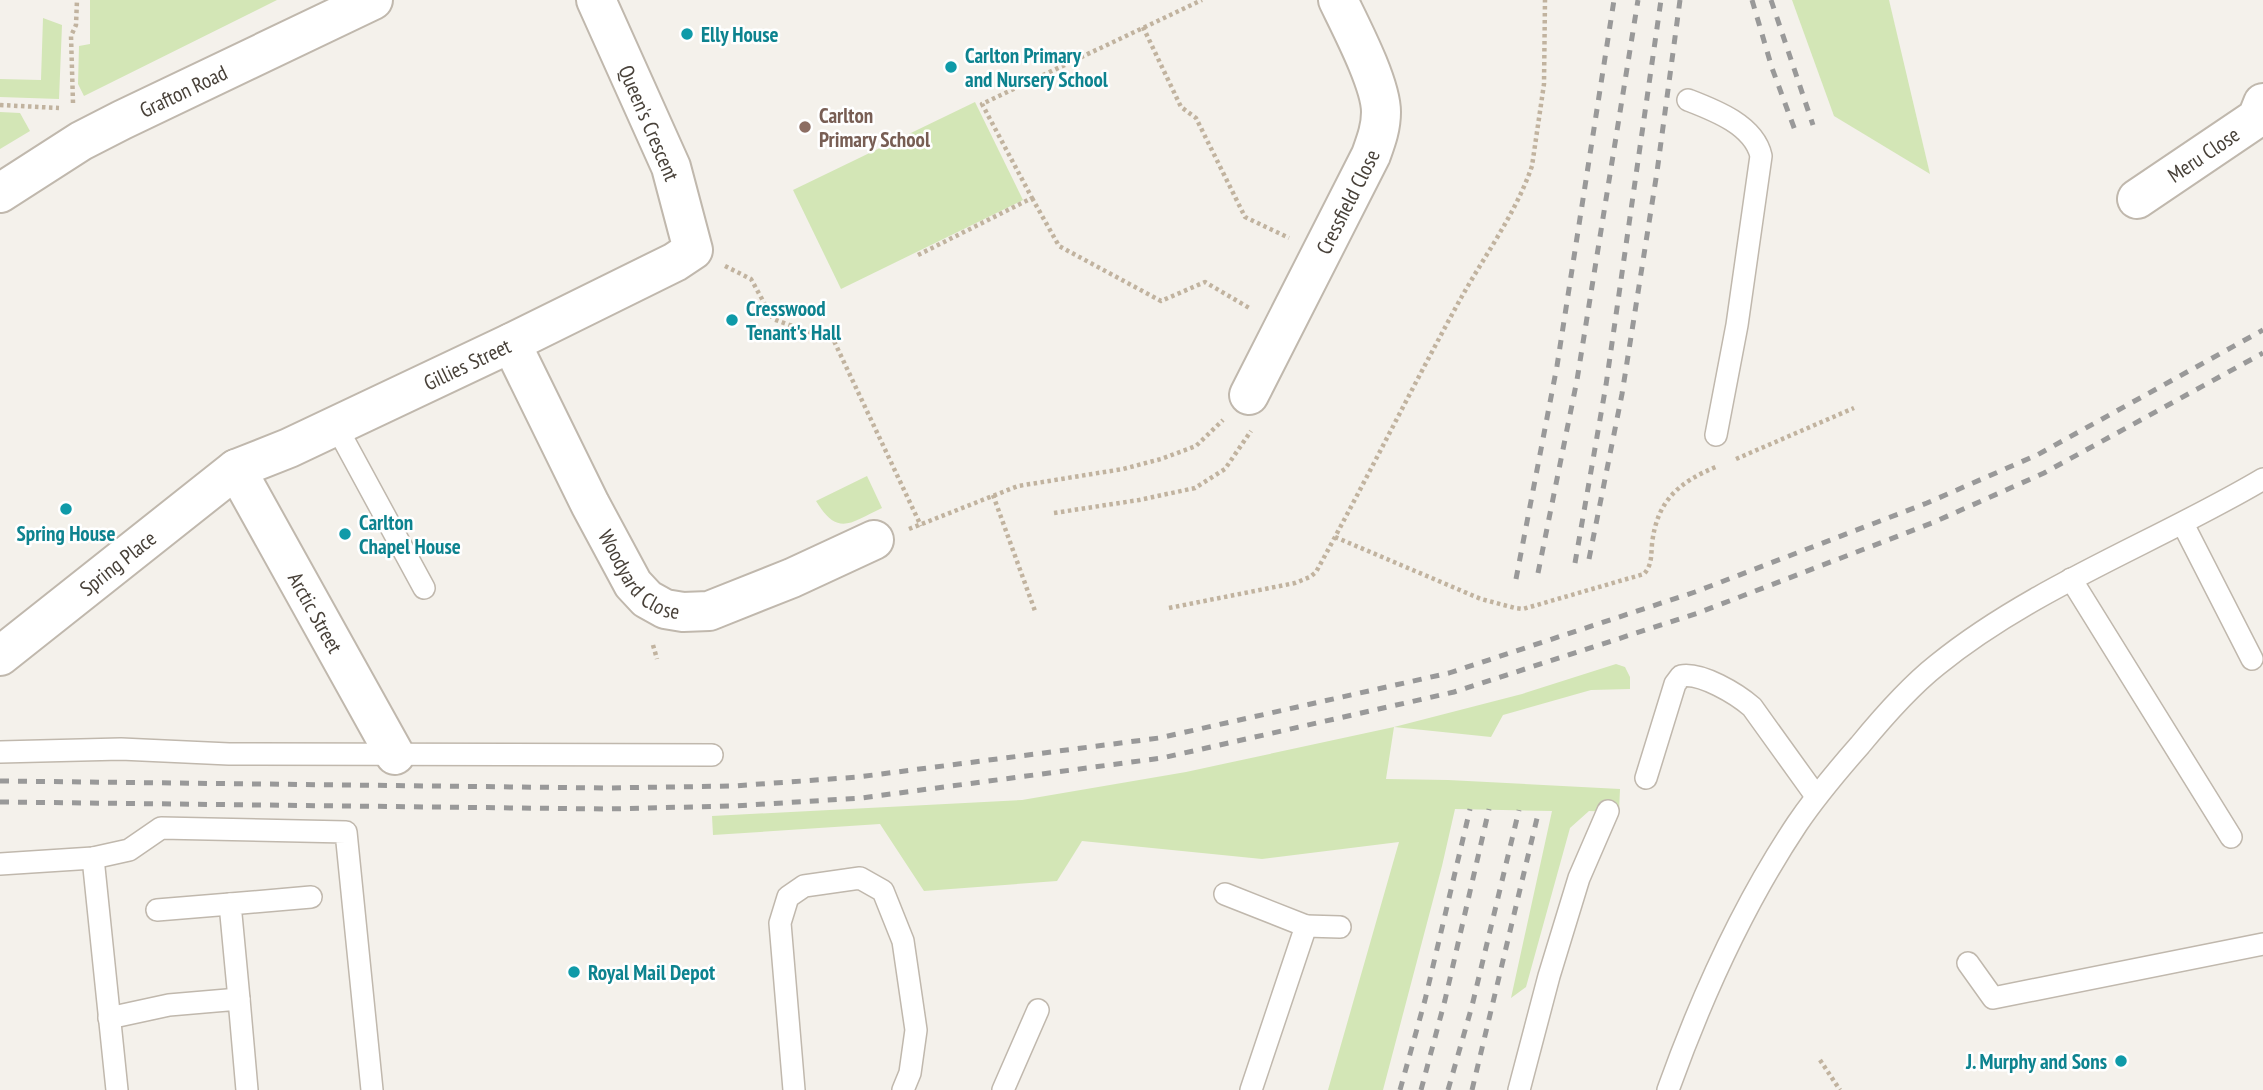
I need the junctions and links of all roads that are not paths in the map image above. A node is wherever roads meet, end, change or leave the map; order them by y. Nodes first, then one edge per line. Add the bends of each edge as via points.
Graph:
1 (373, 0) edge
2 (596, 0) edge
3 (1338, 0) edge
4 (1688, 100) dead end
5 (2263, 103) edge
6 (0, 193) edge
7 (2137, 199) dead end
8 (693, 250) joint
9 (511, 343) junction
10 (1251, 391) road end
11 (336, 426) junction
12 (1716, 435) dead end
13 (236, 469) junction
14 (2263, 479) edge
15 (2183, 524) junction
16 (874, 540) road end
17 (2071, 579) junction
18 (424, 589) dead end
19 (2, 652) edge
20 (2252, 659) dead end
21 (0, 752) edge
22 (395, 755) junction
23 (712, 755) dead end
24 (1646, 778) dead end
25 (1816, 796) junction
26 (1608, 811) dead end
27 (2231, 837) dead end
28 (93, 858) junction
29 (0, 864) edge
30 (1224, 894) dead end
31 (311, 897) dead end
32 (230, 904) junction
33 (157, 910) dead end
34 (1306, 926) junction
35 (1340, 926) dead end
36 (2263, 944) edge
37 (1968, 963) dead end
38 (239, 999) junction
39 (1038, 1010) dead end
40 (109, 1018) junction
41 (117, 1090) edge
42 (247, 1090) edge
43 (372, 1090) edge
44 (794, 1090) edge
45 (903, 1090) edge
46 (1003, 1090) edge
47 (1251, 1090) edge
48 (1519, 1090) edge
49 (1668, 1090) edge

1 - 6 street, Grafton Road via 135,114 77,125
2 - 8 street, Queen's Crescent via 671,167
3 - 10 street, Cressfield Close via 1378,90 1380,129
4 - 12 lane via 1730,119 1754,141 1761,156
5 - 7 street, Meru Close via 2257,118
8 - 9 street, Gillies Street
9 - 11 street, Gillies Street
9 - 16 street, Woodyard Close via 633,584 665,609 709,611
11 - 13 street, Gillies Street
11 - 18 lane
13 - 19 street, Spring Place
13 - 22 street, Arctic Street
14 - 15 lane
15 - 17 lane
15 - 20 lane
17 - 25 lane via 1937,665 1876,725
17 - 27 lane
21 - 22 lane via 121,749
22 - 23 lane
24 - 25 lane via 1675,684 1681,676 1698,675 1752,707
25 - 49 lane via 1741,923 1706,993
26 - 48 lane via 1575,890
28 - 29 lane
28 - 40 lane
28 - 43 lane via 129,850 161,828 346,832
30 - 34 lane
31 - 32 lane
32 - 33 lane
32 - 38 lane
34 - 35 lane
34 - 47 lane
36 - 37 lane via 1993,998
38 - 40 lane via 169,1005
38 - 42 lane
39 - 46 lane
40 - 41 lane
44 - 45 lane via 780,923 788,897 804,886 860,878 883,891 904,941 916,1030

